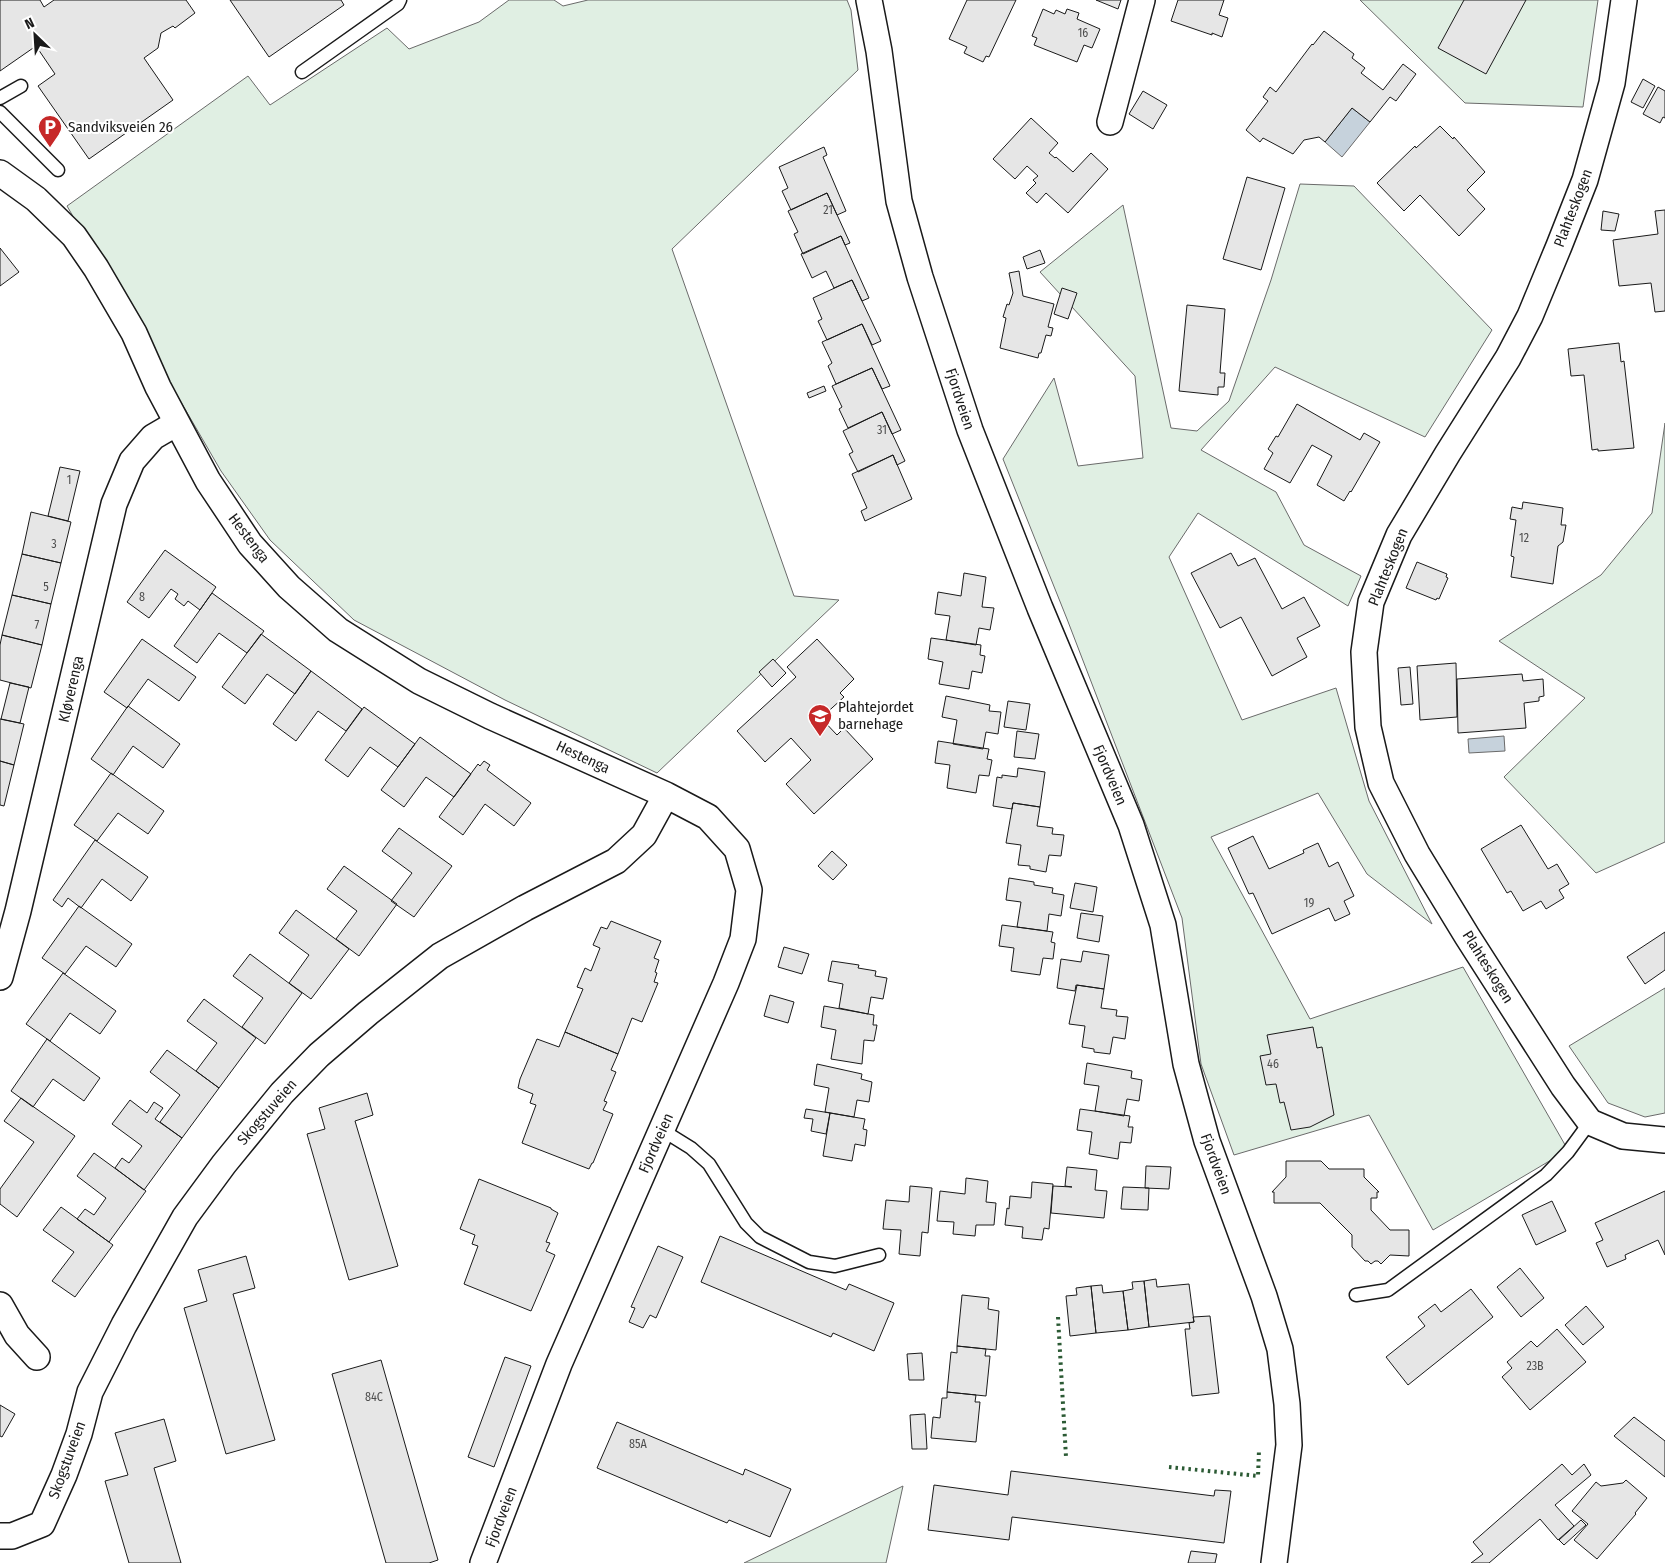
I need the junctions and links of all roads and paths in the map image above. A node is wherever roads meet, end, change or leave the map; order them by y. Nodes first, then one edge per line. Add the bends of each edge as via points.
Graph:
1 (400, 0) edge
2 (869, 0) edge
3 (1142, 0) edge
4 (1624, 0) edge
5 (302, 72) dead end
6 (21, 86) dead end
7 (0, 98) edge
8 (0, 112) edge
9 (1110, 122) dead end
10 (58, 170) dead end
11 (0, 173) edge
12 (177, 423) junction
13 (621, 774) joint
14 (666, 795) junction
15 (0, 977) edge
16 (1590, 1122) junction
17 (662, 1130) junction
18 (1665, 1140) edge
19 (878, 1255) dead end
20 (1356, 1295) dead end
21 (0, 1305) edge
22 (37, 1357) dead end
23 (0, 1536) edge
24 (483, 1563) edge
25 (1274, 1563) edge

1 - 5 lane
2 - 25 street, Fjordveien via 899,201 920,277 970,430 1131,825 1163,925 1186,1064 1207,1141 1280,1349 1288,1445
3 - 9 street
4 - 16 street, Plahteskogen via 1612,83 1585,180 1559,246 1530,316 1508,358 1399,535 1372,602 1364,652 1368,727 1380,782 1417,854 1467,936 1563,1086
6 - 7 lane
8 - 10 lane
11 - 12 street, Hestenga via 36,199 74,236 134,333
12 - 13 street, Hestenga via 208,481 250,544 289,587 338,630 418,681
12 - 15 street, Kløverenga via 153,437 132,462 114,504
13 - 14 street, Fjordveien
14 - 17 street, Fjordveien via 708,817 737,849 749,890 743,939
14 - 23 street, Skogstuveien via 644,835 616,861 440,956 318,1055 282,1093 185,1217 124,1325 90,1392 70,1459 42,1524 12,1536
16 - 18 street via 1623,1136
16 - 20 lane via 1568,1152 1539,1180 1388,1290
17 - 19 lane via 709,1164 746,1223 760,1237 809,1262 835,1266
17 - 24 street, Fjordveien via 559,1364
21 - 22 street via 17,1334

